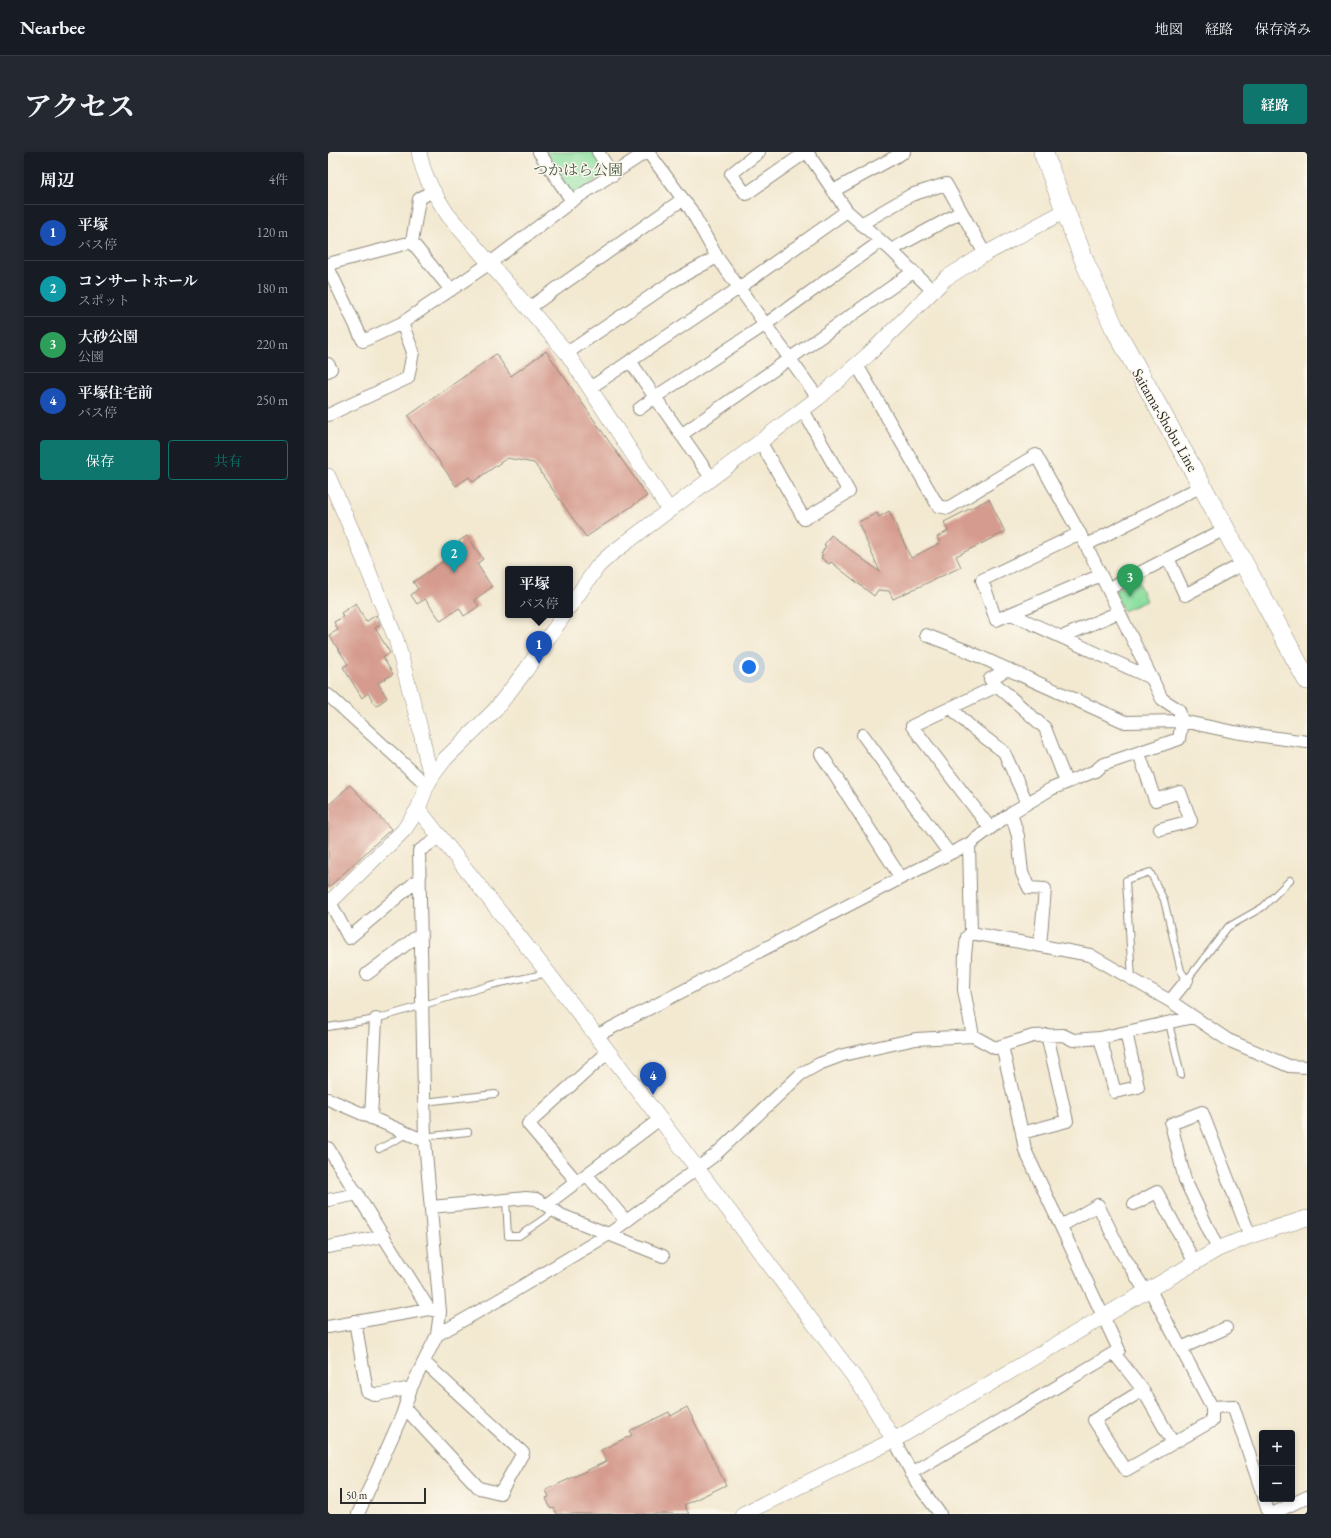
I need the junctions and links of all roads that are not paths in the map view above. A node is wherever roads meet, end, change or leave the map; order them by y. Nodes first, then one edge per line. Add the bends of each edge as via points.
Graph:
1 (539, 152) edge
2 (598, 152) edge
3 (647, 152) edge
4 (759, 152) edge
5 (806, 152) edge
6 (904, 152) edge
7 (1043, 152) edge
8 (421, 153) edge
9 (613, 175) junction
10 (432, 190) junction
11 (833, 191) junction
12 (683, 199) junction
13 (572, 201) junction
14 (847, 211) junction
15 (1065, 211) junction
16 (961, 212) junction
17 (861, 224) junction
18 (881, 241) junction
19 (412, 242) junction
20 (891, 250) junction
21 (985, 254) junction
22 (717, 257) junction
23 (490, 263) junction
24 (328, 264) edge
25 (328, 267) edge
26 (913, 272) junction
27 (739, 288) junction
28 (451, 290) junction
29 (932, 290) junction
30 (529, 308) junction
31 (402, 323) junction
32 (766, 324) junction
33 (567, 353) junction
34 (790, 358) junction
35 (630, 361) junction
36 (328, 364) edge
37 (857, 365) junction
38 (328, 370) edge
39 (590, 388) junction
40 (655, 398) junction
41 (818, 398) junction
42 (639, 410) dead end
43 (803, 410) junction
44 (328, 416) edge
45 (681, 435) junction
46 (760, 441) junction
47 (712, 479) junction
48 (329, 480) edge
49 (1202, 486) junction
50 (669, 510) junction
51 (1225, 528) junction
52 (1080, 533) junction
53 (1086, 545) junction
54 (1168, 558) junction
55 (1244, 563) junction
56 (1101, 575) junction
57 (1108, 589) junction
58 (573, 602) edge
59 (1119, 612) junction
60 (1011, 614) junction
61 (562, 618) edge
62 (926, 635) dead end
63 (1062, 637) junction
64 (1008, 669) junction
65 (1153, 679) junction
66 (1307, 680) edge
67 (997, 686) junction
68 (328, 695) edge
69 (950, 708) junction
70 (1182, 721) junction
71 (863, 735) dead end
72 (1307, 742) edge
73 (1139, 753) junction
74 (821, 754) dead end
75 (430, 780) junction
76 (1066, 782) junction
77 (1027, 803) junction
78 (418, 809) junction
79 (1011, 813) junction
80 (990, 828) junction
81 (1160, 828) dead end
82 (440, 837) junction
83 (969, 844) junction
84 (949, 853) junction
85 (420, 878) junction
86 (901, 878) junction
87 (1290, 880) dead end
88 (329, 903) edge
89 (971, 933) junction
90 (420, 934) junction
91 (1040, 946) junction
92 (548, 973) junction
93 (367, 974) dead end
94 (1132, 979) junction
95 (1187, 980) junction
96 (1170, 1001) junction
97 (421, 1004) junction
98 (1193, 1017) junction
99 (376, 1019) junction
100 (1169, 1023) junction
101 (328, 1027) edge
102 (1126, 1032) junction
103 (1047, 1035) junction
104 (596, 1036) junction
105 (973, 1036) junction
106 (1100, 1038) junction
107 (1002, 1046) junction
108 (608, 1052) junction
109 (1307, 1067) edge
110 (1181, 1075) dead end
111 (495, 1094) dead end
112 (328, 1099) edge
113 (424, 1102) junction
114 (371, 1118) junction
115 (660, 1119) junction
116 (468, 1132) dead end
117 (1022, 1133) junction
118 (408, 1134) junction
119 (425, 1142) junction
120 (328, 1148) edge
121 (379, 1149) dead end
122 (696, 1168) junction
123 (582, 1178) junction
124 (358, 1194) junction
125 (328, 1200) edge
126 (506, 1200) junction
127 (1134, 1204) dead end
128 (430, 1207) junction
129 (551, 1208) junction
130 (1307, 1218) edge
131 (626, 1221) junction
132 (1061, 1226) junction
133 (609, 1234) junction
134 (384, 1236) junction
135 (1250, 1236) junction
136 (328, 1247) edge
137 (1218, 1249) junction
138 (663, 1256) dead end
139 (1195, 1263) junction
140 (1148, 1291) junction
141 (435, 1310) junction
142 (1104, 1317) junction
143 (355, 1321) junction
144 (328, 1327) edge
145 (1226, 1328) dead end
146 (437, 1335) junction
147 (1180, 1348) junction
148 (1114, 1353) junction
149 (424, 1362) junction
150 (411, 1388) junction
151 (1143, 1390) junction
152 (1212, 1407) junction
153 (405, 1408) junction
154 (894, 1440) junction
155 (1173, 1443) junction
156 (911, 1473) junction
157 (1259, 1483) edge
158 (1307, 1497) edge
159 (1265, 1502) edge
160 (358, 1514) edge
161 (743, 1514) edge
162 (940, 1514) edge
163 (1271, 1514) edge

1 - 13 street
2 - 9 street
3 - 9 street
3 - 12 street
4 - 5 street via 731,174 746,194
5 - 11 street
6 - 11 street
7 - 15 main road, Saitama-Shobu Line
8 - 10 street via 422,167
9 - 13 street
10 - 19 street via 418,199
10 - 23 street via 448,215
11 - 14 street
12 - 22 street
12 - 30 street
13 - 23 street
14 - 17 street
14 - 27 street
15 - 21 street
15 - 49 main road, Saitama-Shobu Line via 1114,327
16 - 17 street via 946,184 911,195
16 - 20 street
16 - 21 street
17 - 18 street
18 - 20 street
18 - 32 street
19 - 24 street
19 - 28 street
20 - 26 street
21 - 29 street via 946,278
22 - 27 street
22 - 33 street via 673,281
23 - 28 street
23 - 30 street
25 - 31 street via 363,341
26 - 29 street
26 - 34 street
27 - 32 street
27 - 35 street
28 - 31 street
29 - 37 street
30 - 33 street
31 - 44 street via 413,352 408,378
32 - 34 street
32 - 40 street
33 - 39 street
34 - 41 street
34 - 45 street
35 - 39 street
35 - 40 street
36 - 38 street
37 - 41 street
37 - 52 street via 938,506 948,508 1036,455
39 - 50 street
40 - 42 street
40 - 45 street
41 - 43 street
43 - 46 street
43 - 46 street via 849,492 804,519
45 - 47 street
46 - 47 street
47 - 50 street
48 - 75 street via 396,639 420,728
49 - 51 main road, Saitama-Shobu Line
49 - 53 street
50 - 58 street via 607,558 590,576
51 - 54 street
51 - 55 main road, Saitama-Shobu Line
52 - 53 street
52 - 60 street via 982,580 996,620
53 - 56 street
54 - 55 street via 1184,595
54 - 57 street
55 - 66 main road, Saitama-Shobu Line
56 - 57 street
56 - 60 street
57 - 59 street
59 - 63 street
59 - 65 street
60 - 63 street
61 - 75 street via 495,710 445,759
62 - 64 street
63 - 65 street
64 - 67 street via 990,679
64 - 70 street via 1125,722
65 - 70 street via 1162,699 1179,710
67 - 69 street
67 - 76 street via 1045,728
68 - 75 street
69 - 77 street via 1004,752
69 - 80 street via 912,726
70 - 72 street
70 - 73 street via 1179,740
71 - 84 street
73 - 76 street via 1102,765 1095,771
73 - 81 street via 1155,800 1180,792 1191,821
74 - 86 street
75 - 78 street
76 - 77 street
77 - 79 street
78 - 82 street
78 - 88 street via 404,830
79 - 80 street
79 - 91 street via 1018,836 1022,873 1029,888 1045,889
80 - 83 street
82 - 85 street via 419,851
82 - 92 street
83 - 84 street
83 - 89 street
84 - 86 street
85 - 88 street via 349,938
85 - 90 street
86 - 104 street
87 - 95 lane via 1263,907 1228,927
89 - 91 street
89 - 105 street via 967,937 965,949 964,990
90 - 93 street
90 - 97 street
91 - 94 street via 1090,955
92 - 97 lane
92 - 104 street
94 - 95 lane via 1126,880 1150,872 1164,900 1181,971
94 - 96 street
95 - 96 street
96 - 98 street
97 - 99 lane
97 - 113 street
98 - 100 street
98 - 109 street via 1235,1043 1289,1066
99 - 101 lane
99 - 114 street
100 - 102 street
100 - 110 lane
102 - 106 street
102 - 106 street via 1138,1087 1115,1092
103 - 106 street via 1063,1035 1073,1040
103 - 107 street via 1034,1036
103 - 117 street via 1068,1121
104 - 108 street
105 - 107 street via 995,1048
105 - 122 street via 916,1040 843,1055 819,1064 801,1074 715,1155
107 - 117 street
108 - 115 street
108 - 123 street via 528,1124
111 - 113 lane
112 - 114 street
113 - 119 street
114 - 118 street
115 - 122 street
115 - 123 street
116 - 119 lane via 431,1136
117 - 132 street via 1025,1150
118 - 119 street
118 - 121 lane
119 - 128 street
120 - 124 street
122 - 131 street
122 - 154 street via 860,1385
123 - 129 street
123 - 131 street
124 - 125 street
124 - 134 street
126 - 128 street
126 - 129 street via 536,1199
126 - 129 lane via 508,1236 519,1236
127 - 139 street via 1157,1192
128 - 141 street
129 - 133 street via 561,1215
130 - 135 street
131 - 133 street
132 - 140 street via 1098,1206 1121,1252
132 - 142 street
133 - 138 street
133 - 146 street
134 - 136 street
134 - 141 street
135 - 137 street
135 - 137 street via 1202,1112 1171,1124 1185,1180
137 - 139 street
139 - 140 street
140 - 142 street
140 - 147 street
141 - 143 street
141 - 146 street
142 - 148 street via 1119,1350
142 - 154 street
143 - 144 street
143 - 150 street via 367,1391 376,1395
145 - 147 street
146 - 149 street
147 - 152 street
148 - 151 street
148 - 156 street
149 - 150 street
149 - 153 street via 523,1453 500,1493 479,1488
150 - 153 street
151 - 155 street
151 - 155 street via 1094,1420 1126,1470
152 - 155 street via 1212,1421
152 - 157 street via 1233,1406
153 - 160 street
154 - 156 street
154 - 161 street
156 - 162 street
158 - 163 street
159 - 163 street

